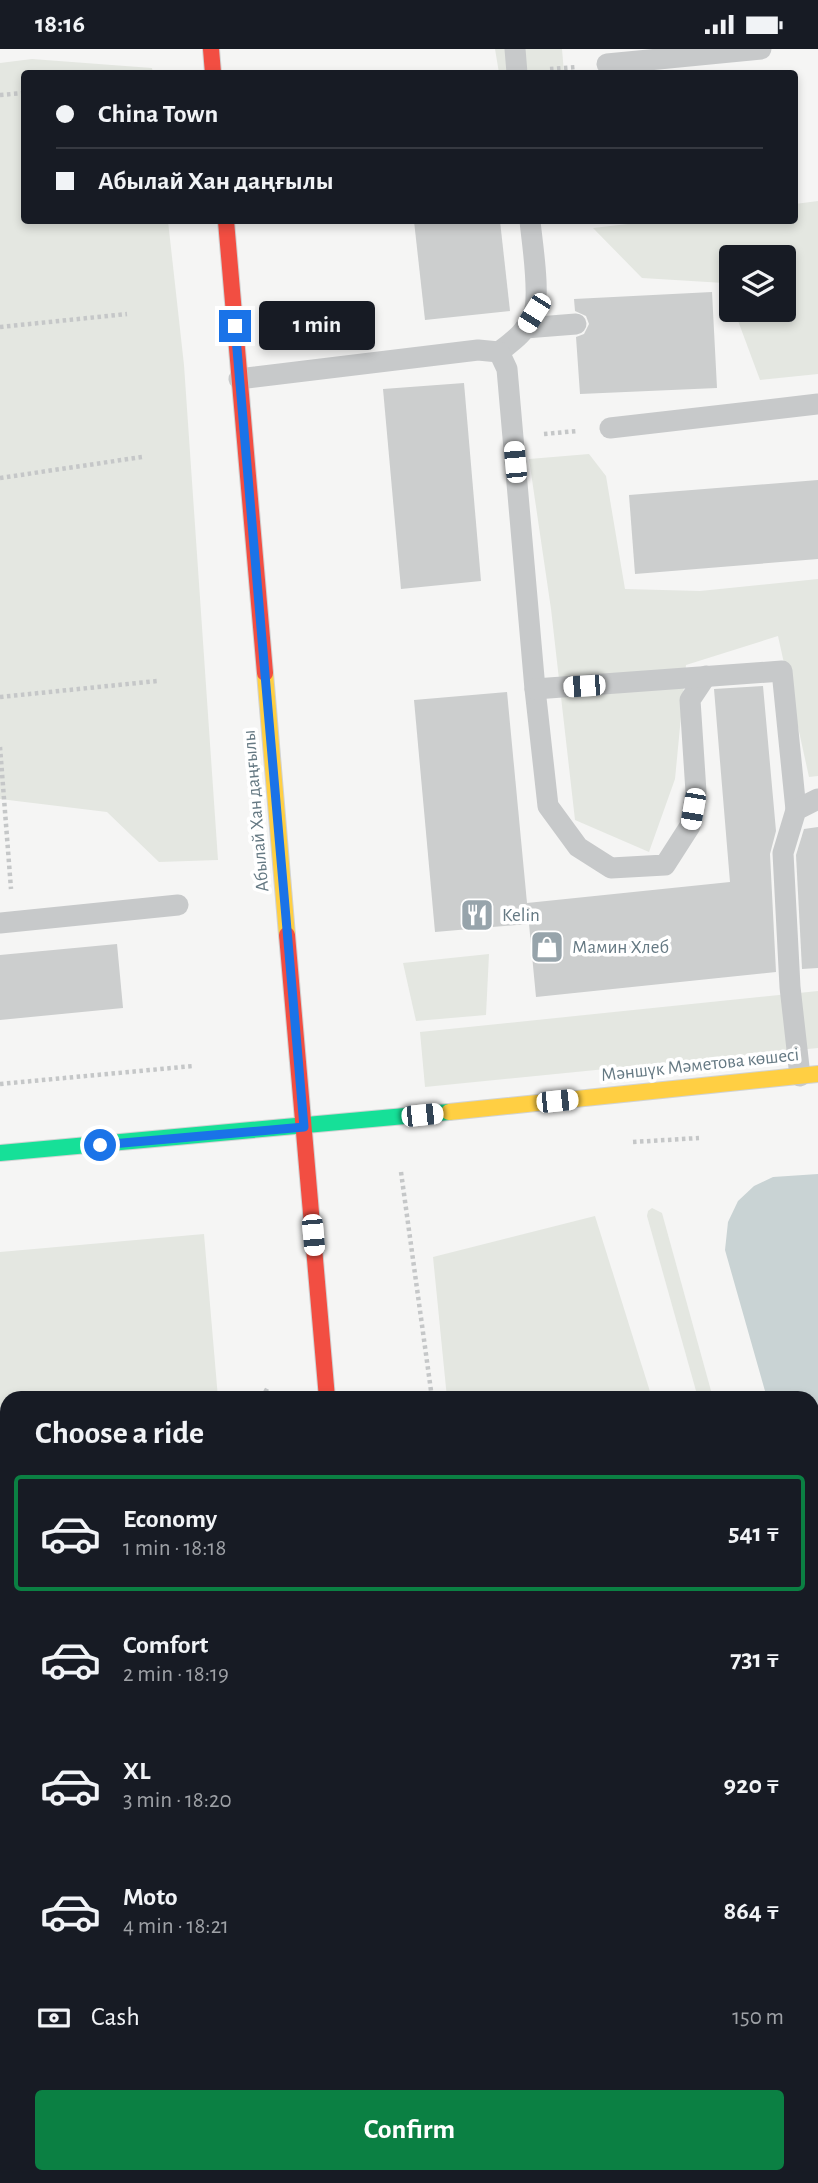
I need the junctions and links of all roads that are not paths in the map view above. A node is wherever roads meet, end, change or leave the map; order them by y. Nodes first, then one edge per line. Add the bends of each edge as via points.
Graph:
1 (211, 49) edge
2 (515, 49) edge
3 (761, 49) edge
4 (607, 64) road end
5 (213, 70) edge
6 (517, 70) edge
7 (226, 224) edge
8 (530, 224) edge
9 (576, 324) dead end
10 (525, 328) junction
11 (499, 352) junction
12 (239, 379) junction
13 (818, 404) edge
14 (610, 428) road end
15 (706, 676) junction
16 (535, 689) junction
17 (818, 799) edge
18 (796, 810) junction
19 (178, 905) dead end
20 (7, 923) edge
21 (809, 1075) edge
22 (304, 1127) junction
23 (0, 1153) edge
24 (326, 1391) edge

1 - 5 street
2 - 6 lane
3 - 4 lane
7 - 12 street, Абылай Хан даңғылы
8 - 10 lane via 536,287 534,313
9 - 10 lane
10 - 11 lane
11 - 12 lane via 478,350
11 - 16 lane via 507,369
12 - 22 street, Абылай Хан даңғылы
13 - 14 lane
15 - 16 lane
15 - 16 lane via 690,700 696,792 690,826 665,865 611,869 578,847 548,806
15 - 18 lane via 782,671
17 - 18 lane
18 - 21 lane via 783,853 790,987
19 - 20 lane
21 - 22 street, Мәншүк Мәметова көшесі
22 - 23 street, Мәншүк Мәметова көшесі
22 - 24 street, Абылай Хан даңғылы

